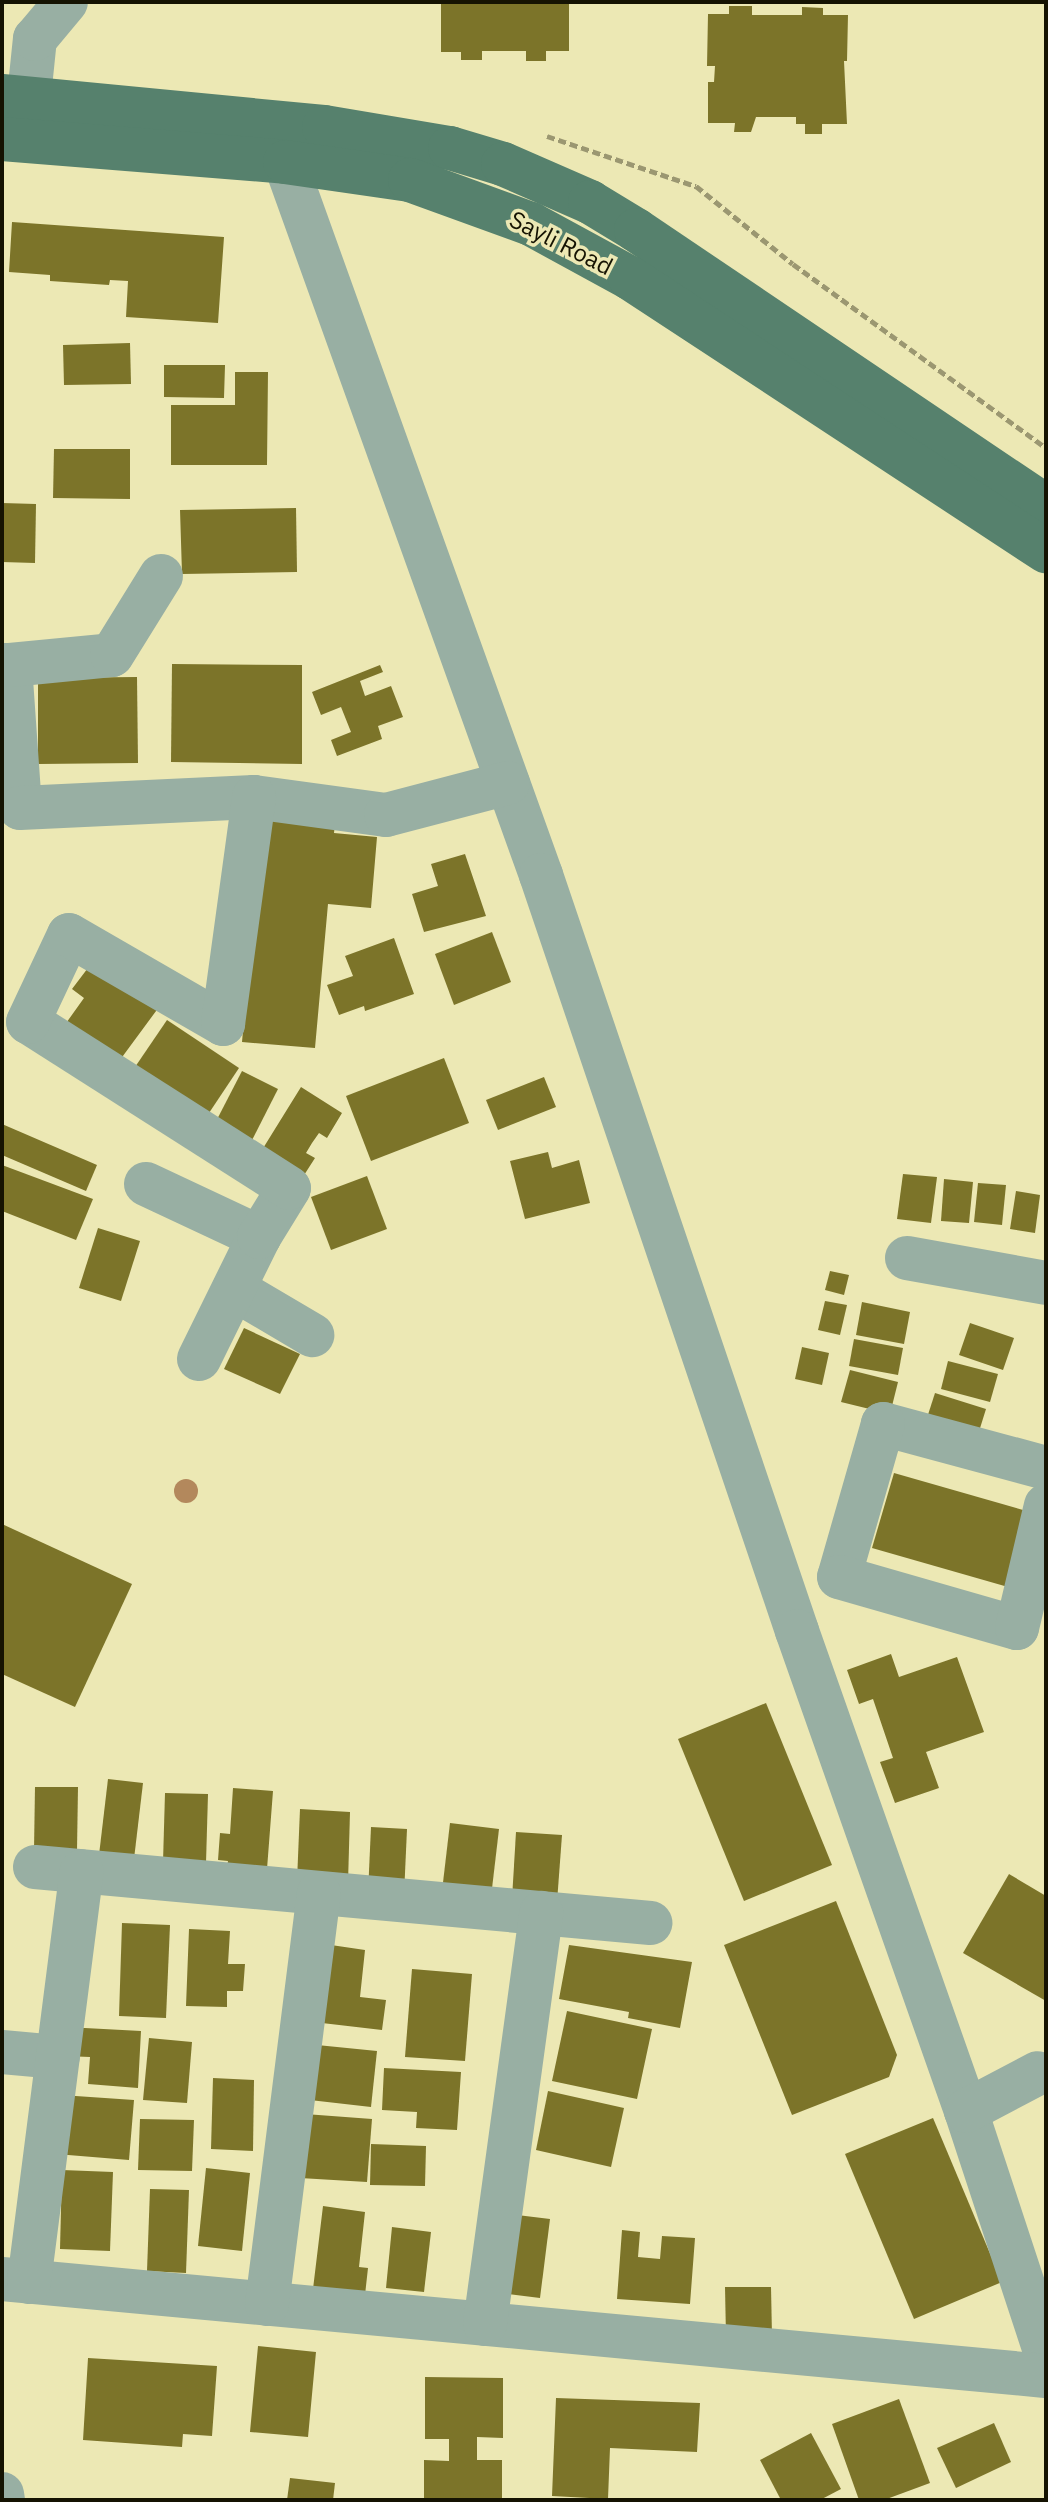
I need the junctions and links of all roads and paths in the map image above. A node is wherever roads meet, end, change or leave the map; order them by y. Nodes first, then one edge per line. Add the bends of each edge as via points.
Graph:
1 (66, 2) edge
2 (14, 119) edge
3 (285, 162) junction
4 (1046, 507) edge
5 (1046, 551) edge
6 (161, 576) dead end
7 (6, 665) edge
8 (508, 783) junction
9 (254, 797) junction
10 (146, 1184) dead end
11 (259, 1237) junction
12 (907, 1258) dead end
13 (1046, 1283) edge
14 (234, 1289) junction
15 (312, 1335) dead end
16 (199, 1359) dead end
17 (1046, 1468) edge
18 (1046, 1505) edge
19 (35, 1867) dead end
20 (82, 1871) junction
21 (319, 1893) junction
22 (541, 1913) junction
23 (650, 1923) dead end
24 (2, 2052) edge
25 (58, 2057) junction
26 (1038, 2073) dead end
27 (966, 2111) junction
28 (16, 2280) edge
29 (267, 2304) junction
30 (485, 2324) junction
31 (1046, 2355) edge
32 (1046, 2376) edge

1 - 2 street via 35,39
2 - 3 main road, Sayli Road
2 - 4 main road via 368,134 450,148 550,183 636,230
3 - 5 main road, Sayli Road via 410,180 531,224 630,278
3 - 8 street
6 - 7 street via 112,655
7 - 9 street via 20,808
8 - 9 street via 386,815
8 - 27 street
9 - 11 street via 223,1024 69,935 28,1022 289,1188
10 - 11 street
11 - 14 street
12 - 13 street
14 - 15 street
14 - 16 street
17 - 18 street via 883,1424 839,1577 1017,1628
19 - 20 street
20 - 21 street
20 - 25 street
21 - 22 street
21 - 29 street
22 - 23 street
22 - 30 street
24 - 25 street
25 - 28 street
26 - 27 street
27 - 31 street
28 - 29 street
29 - 30 street
30 - 32 street

